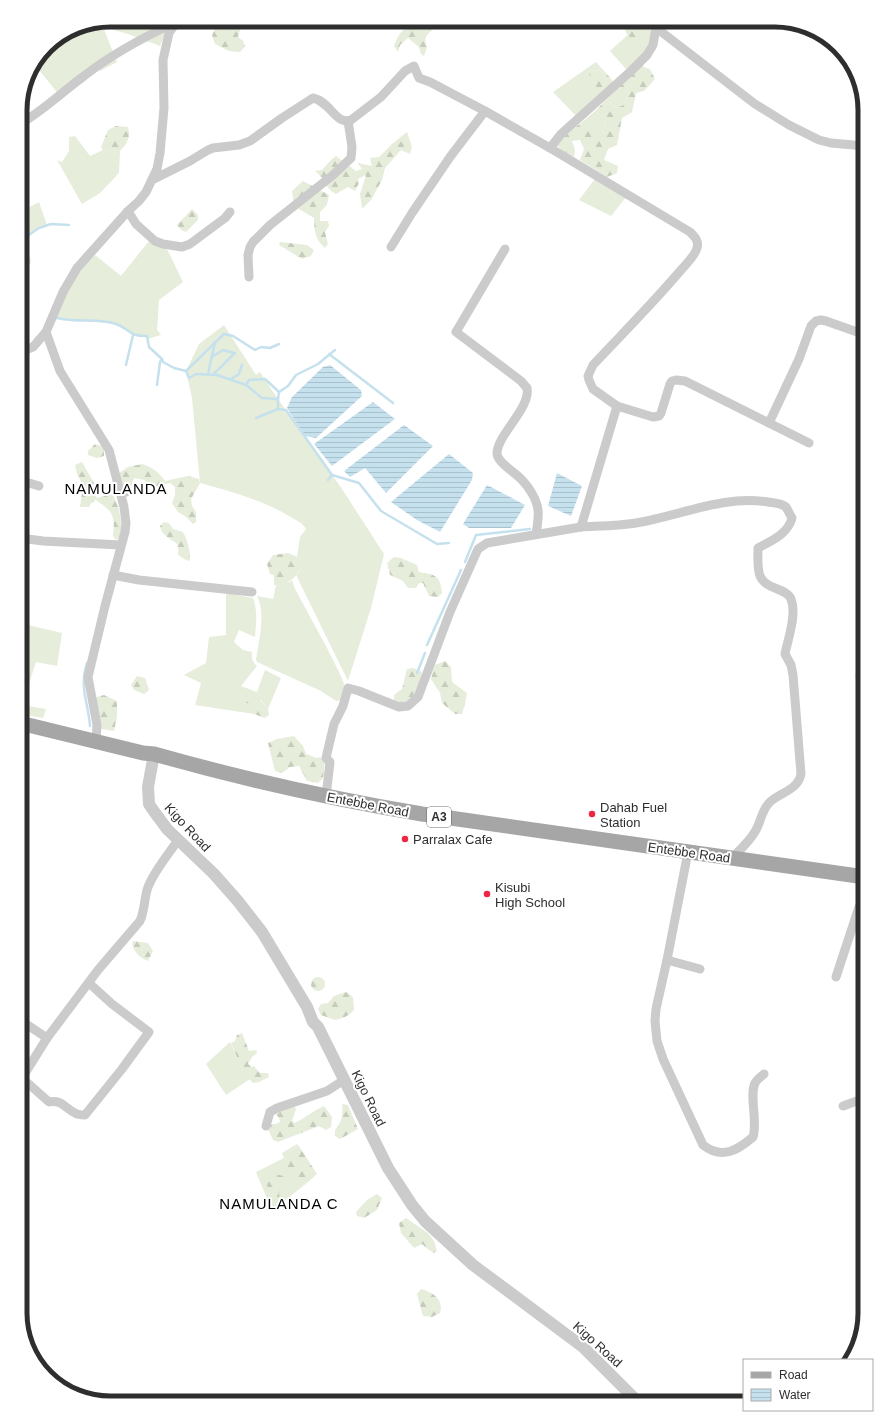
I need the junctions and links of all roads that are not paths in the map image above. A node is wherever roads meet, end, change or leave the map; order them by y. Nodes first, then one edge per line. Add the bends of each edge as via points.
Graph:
1 (166, 27) edge
2 (174, 27) edge
3 (656, 28) joint
4 (485, 111) junction
5 (27, 120) edge
6 (348, 121) junction
7 (858, 145) edge
8 (550, 148) junction
9 (152, 180) junction
10 (128, 211) junction
11 (230, 212) dead end
12 (391, 247) dead end
13 (505, 249) dead end
14 (249, 278) dead end
15 (46, 332) junction
16 (858, 333) edge
17 (27, 349) edge
18 (617, 406) junction
19 (769, 423) junction
20 (809, 443) dead end
21 (27, 482) edge
22 (39, 486) dead end
23 (581, 527) junction
24 (536, 534) junction
25 (27, 539) edge
26 (121, 545) junction
27 (113, 575) junction
28 (252, 592) dead end
29 (27, 725) edge
30 (96, 741) junction
31 (154, 754) junction
32 (326, 796) junction
33 (178, 840) junction
34 (688, 852) junction
35 (732, 858) junction
36 (858, 876) edge
37 (858, 910) edge
38 (668, 960) junction
39 (700, 969) dead end
40 (836, 977) dead end
41 (89, 983) junction
42 (27, 1025) edge
43 (47, 1038) junction
44 (27, 1070) edge
45 (764, 1074) dead end
46 (344, 1080) junction
47 (27, 1082) edge
48 (858, 1101) edge
49 (843, 1106) dead end
50 (266, 1126) dead end
51 (632, 1396) edge

1 - 5 street via 108,59
2 - 9 street via 169,33 163,60 164,108 157,169
3 - 7 street via 755,104 789,125 819,140
3 - 8 street via 653,45 647,55 561,134
4 - 6 street via 419,78 414,66 405,71 381,97
4 - 8 street
4 - 12 street via 450,157
6 - 9 street via 340,120 323,102 313,98 250,141 213,148
6 - 14 street via 351,158 253,242 248,255
8 - 18 street via 690,232 698,243 693,255 670,283 589,371 589,380 594,389
9 - 10 street via 142,197
10 - 11 street via 136,224 154,241 182,247 190,244
10 - 15 street via 76,268
13 - 24 street via 456,332 522,381 527,388 518,413 499,444 497,456 523,480 534,499 538,510
15 - 17 street via 33,347
15 - 26 street via 56,364 111,455 126,523
16 - 19 street via 821,320 816,321
18 - 19 street via 653,417 659,416 670,384 680,379
18 - 23 street
19 - 20 street
21 - 22 street
23 - 24 street
23 - 35 street via 636,523 704,506 742,500 779,504 785,507 792,518 787,530 758,548 759,570 763,580 786,594 792,601 791,625 785,654 792,665 800,780 796,786 769,803 757,830
24 - 32 street via 487,542 478,549 450,612 418,698 408,706 399,707 348,688 328,748 326,758 330,762
25 - 26 street
26 - 27 street
27 - 28 street
27 - 30 street via 88,677 97,725
29 - 30 main road, Entebbe Road / A3
30 - 31 main road, Entebbe Road / A3
31 - 32 main road, Entebbe Road / A3 via 256,781
31 - 33 street, Kigo Road via 148,787 150,804
32 - 34 main road, Entebbe Road / A3 via 422,814
33 - 41 street via 152,878 140,921
33 - 46 street, Kigo Road via 214,874 262,932 307,1007
34 - 35 main road, Entebbe Road / A3
34 - 38 street
35 - 36 main road, Entebbe Road / A3
37 - 40 street
38 - 39 street
38 - 45 street via 656,1009 657,1042 669,1073 704,1145 709,1149 729,1152 736,1150 753,1137 753,1090 755,1083
41 - 43 street
41 - 47 street via 149,1032 85,1115 76,1114 60,1102 49,1102
42 - 43 street
43 - 44 street
46 - 50 street via 327,1091 270,1112
46 - 51 street, Kigo Road via 388,1168 425,1221 473,1265 583,1347
48 - 49 street

